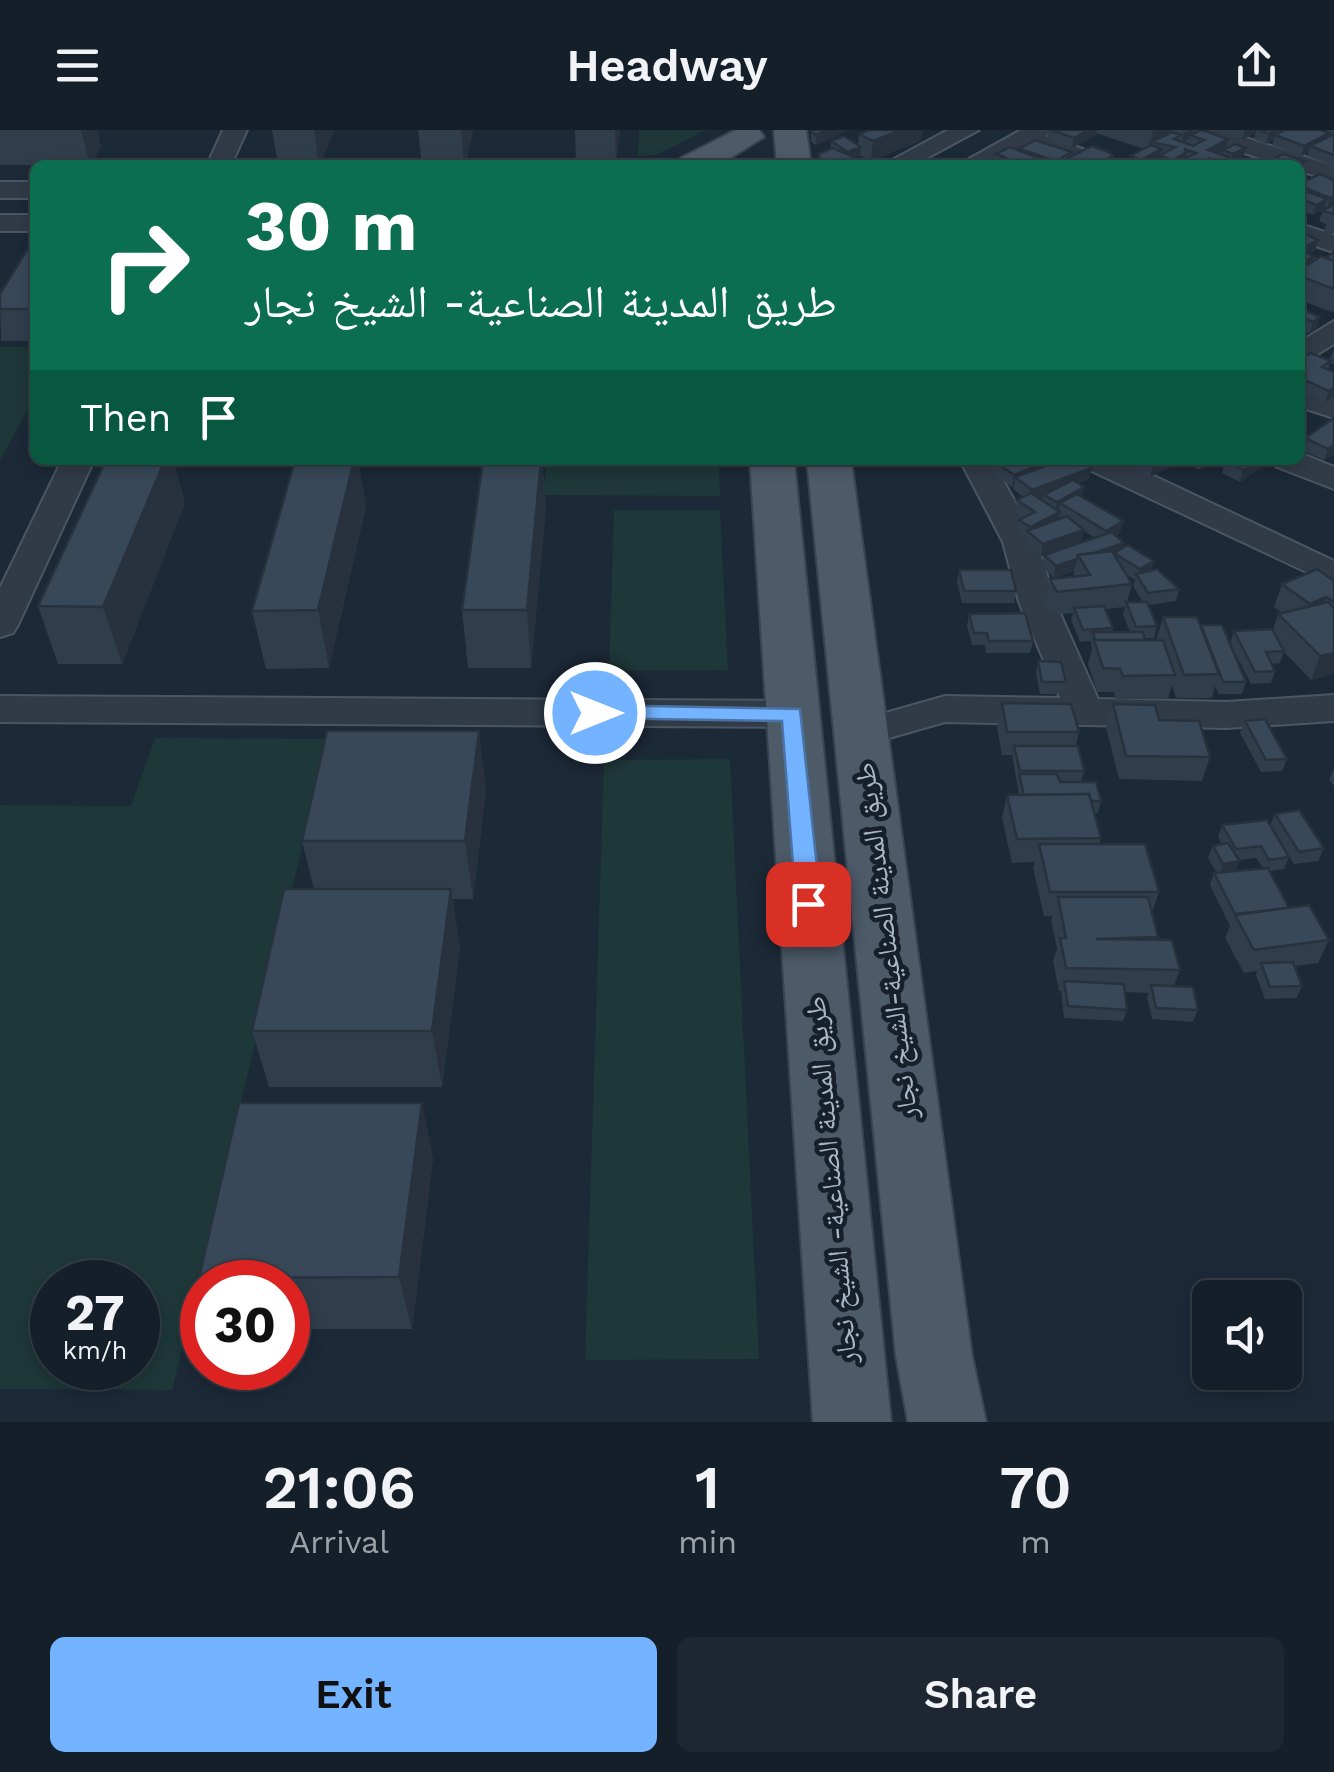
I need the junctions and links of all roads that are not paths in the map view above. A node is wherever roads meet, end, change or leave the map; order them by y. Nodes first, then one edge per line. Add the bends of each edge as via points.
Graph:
1 (236, 130) edge
2 (790, 130) edge
3 (967, 130) edge
4 (1197, 130) edge
5 (1032, 134) edge
6 (749, 144) edge
7 (221, 160) edge
8 (706, 160) edge
9 (793, 160) edge
10 (905, 160) edge
11 (980, 160) edge
12 (1093, 160) edge
13 (1290, 160) edge
14 (1305, 165) edge
15 (1334, 174) edge
16 (0, 190) edge
17 (30, 190) edge
18 (0, 223) edge
19 (30, 223) edge
20 (1305, 234) edge
21 (1334, 244) edge
22 (1328, 322) edge
23 (1305, 350) edge
24 (1305, 398) edge
25 (1334, 409) edge
26 (76, 465) edge
27 (772, 465) edge
28 (830, 465) edge
29 (979, 465) edge
30 (1105, 465) edge
31 (1300, 465) edge
32 (1334, 479) edge
33 (1334, 574) edge
34 (0, 625) edge
35 (1334, 708) edge
36 (0, 709) edge
37 (1085, 712) junction
38 (793, 714) junction
39 (861, 733) junction
40 (852, 1422) edge
41 (947, 1422) edge

1 - 7 street
2 - 9 main road
3 - 10 street
4 - 13 street
5 - 11 street
5 - 12 street
6 - 8 main road
14 - 15 street
16 - 17 street
18 - 19 street
20 - 21 street
22 - 23 street
24 - 25 street
26 - 34 street
27 - 38 main road, طريق المدينة الصناعية- الشيخ نجار
28 - 39 main road, طريق المدينة الصناعية-الشيخ نجار
29 - 37 street via 1020,542 1037,602
30 - 33 street
31 - 32 street
35 - 37 street via 1226,716
36 - 38 street
37 - 39 street via 945,709
38 - 40 main road, طريق المدينة الصناعية- الشيخ نجار
39 - 41 main road, طريق المدينة الصناعية-الشيخ نجار

